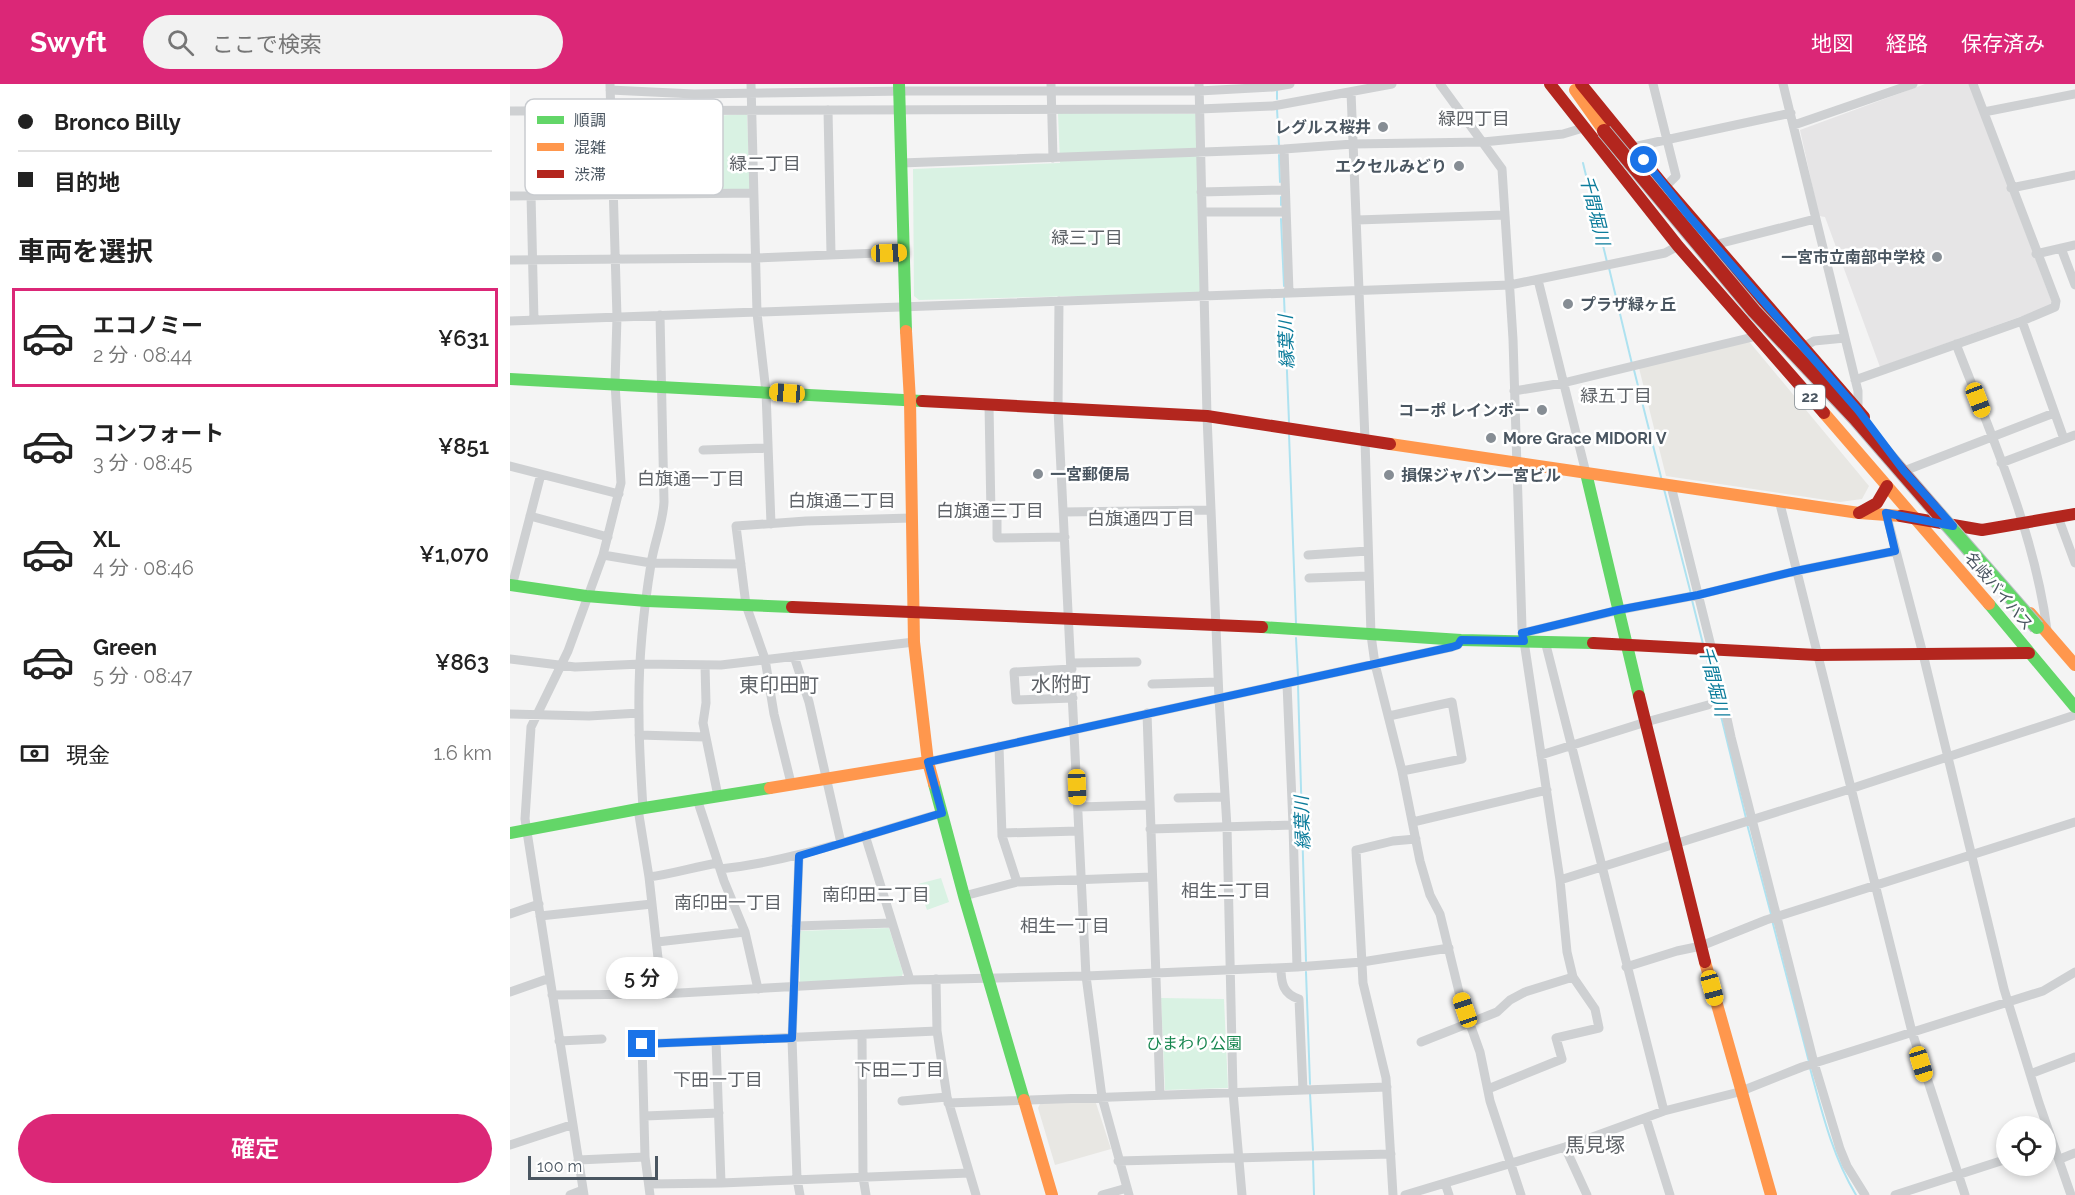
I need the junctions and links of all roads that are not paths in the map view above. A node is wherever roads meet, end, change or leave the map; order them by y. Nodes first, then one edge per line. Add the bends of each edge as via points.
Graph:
1 (1290, 84) edge
2 (1392, 84) edge
3 (1440, 84) edge
4 (1550, 84) edge
5 (1572, 84) edge
6 (1581, 84) edge
7 (1653, 84) edge
8 (1783, 84) edge
9 (1910, 84) edge
10 (1973, 84) edge
11 (610, 87) edge
12 (899, 87) edge
13 (1199, 87) edge
14 (751, 88) edge
15 (1051, 88) edge
16 (1351, 92) junction
17 (2075, 94) edge
18 (899, 109) junction
19 (1051, 109) junction
20 (1199, 109) junction
21 (723, 110) edge
22 (751, 110) junction
23 (828, 110) junction
24 (1984, 112) junction
25 (1791, 113) junction
26 (1794, 126) junction
27 (1582, 128) junction
28 (1666, 139) junction
29 (1483, 142) junction
30 (1353, 144) junction
31 (1633, 147) junction
32 (1284, 149) junction
33 (1200, 152) junction
34 (1053, 158) junction
35 (901, 163) junction
36 (2075, 175) edge
37 (1665, 187) junction
38 (2011, 188) junction
39 (1285, 190) junction
40 (1202, 192) junction
41 (723, 193) edge
42 (753, 193) junction
43 (531, 195) junction
44 (613, 195) joint
45 (510, 196) edge
46 (1202, 212) junction
47 (1286, 212) junction
48 (1505, 215) junction
49 (1815, 219) junction
50 (1357, 220) junction
51 (1714, 244) junction
52 (2075, 245) edge
53 (1678, 246) junction
54 (2061, 248) junction
55 (903, 252) junction
56 (831, 254) junction
57 (2036, 254) junction
58 (755, 258) junction
59 (615, 259) junction
60 (510, 260) edge
61 (533, 260) junction
62 (1538, 280) junction
63 (1510, 285) junction
64 (2075, 285) edge
65 (1359, 289) junction
66 (1289, 292) junction
67 (1204, 294) junction
68 (1059, 301) junction
69 (904, 307) junction
70 (757, 313) junction
71 (660, 315) junction
72 (617, 317) junction
73 (534, 320) junction
74 (510, 321) edge
75 (2022, 321) junction
76 (1756, 336) junction
77 (1845, 338) junction
78 (1956, 344) junction
79 (1803, 347) junction
80 (511, 378) edge
81 (1855, 380) junction
82 (615, 383) junction
83 (1563, 383) junction
84 (662, 386) junction
85 (1514, 391) junction
86 (766, 392) junction
87 (910, 401) junction
88 (989, 405) junction
89 (1058, 409) junction
90 (1858, 410) junction
91 (2054, 413) junction
92 (1207, 416) junction
93 (2075, 435) edge
94 (1992, 438) junction
95 (2064, 439) junction
96 (1365, 440) junction
97 (768, 448) junction
98 (703, 450) dead end
99 (1518, 462) junction
100 (2001, 463) junction
101 (510, 466) edge
102 (1904, 471) junction
103 (1586, 473) junction
104 (541, 474) junction
105 (1666, 486) junction
106 (1887, 486) junction
107 (618, 494) junction
108 (1779, 500) junction
109 (1211, 510) junction
110 (1064, 513) junction
111 (1859, 513) junction
112 (1886, 513) junction
113 (2075, 514) edge
114 (530, 516) junction
115 (911, 518) junction
116 (2058, 518) junction
117 (1916, 519) junction
118 (2022, 523) junction
119 (771, 524) junction
120 (1953, 526) junction
121 (608, 537) junction
122 (1065, 537) junction
123 (1368, 551) junction
124 (1895, 551) junction
125 (603, 555) junction
126 (1308, 555) dead end
127 (651, 563) junction
128 (2075, 563) edge
129 (741, 564) junction
130 (1796, 571) junction
131 (1368, 576) junction
132 (1309, 578) dead end
133 (511, 585) edge
134 (586, 596) junction
135 (1693, 596) junction
136 (647, 602) junction
137 (746, 605) junction
138 (1618, 610) junction
139 (914, 614) junction
140 (1069, 619) junction
141 (1216, 624) junction
142 (1371, 634) junction
143 (2048, 634) junction
144 (1523, 637) junction
145 (1461, 640) junction
146 (1545, 641) junction
147 (914, 642) junction
148 (1627, 645) junction
149 (1707, 650) junction
150 (2070, 651) edge
151 (2029, 653) junction
152 (1923, 654) junction
153 (1817, 655) junction
154 (794, 657) junction
155 (510, 659) edge
156 (765, 659) junction
157 (1137, 662) dead end
158 (641, 664) junction
159 (1375, 664) junction
160 (560, 665) junction
161 (705, 665) junction
162 (1072, 666) junction
163 (2075, 666) edge
164 (1218, 682) junction
165 (1152, 684) dead end
166 (1287, 684) junction
167 (1073, 698) junction
168 (1219, 698) junction
169 (1708, 705) dead end
170 (2075, 707) edge
171 (639, 713) junction
172 (1147, 713) junction
173 (510, 714) edge
174 (537, 714) junction
175 (2075, 715) edge
176 (1389, 716) junction
177 (1646, 722) junction
178 (1074, 729) junction
179 (639, 735) junction
180 (705, 737) junction
181 (999, 746) junction
182 (1573, 746) junction
183 (1541, 755) junction
184 (1948, 757) junction
185 (928, 762) junction
186 (1402, 771) junction
187 (825, 778) junction
188 (791, 783) junction
189 (1850, 789) junction
190 (1547, 790) junction
191 (718, 796) junction
192 (1225, 797) junction
193 (1178, 798) dead end
194 (698, 799) junction
195 (1150, 805) junction
196 (1078, 807) junction
197 (640, 808) junction
198 (942, 813) junction
199 (1748, 820) junction
200 (1413, 822) junction
201 (2075, 822) edge
202 (1293, 825) junction
203 (1227, 827) junction
204 (527, 829) junction
205 (1150, 829) junction
206 (1078, 831) junction
207 (510, 833) edge
208 (1002, 833) junction
209 (865, 835) junction
210 (1416, 839) junction
211 (841, 843) junction
212 (1675, 844) junction
213 (1972, 855) junction
214 (799, 856) junction
215 (719, 866) junction
216 (1604, 867) junction
217 (649, 877) junction
218 (1152, 877) junction
219 (1081, 879) junction
220 (1560, 880) junction
221 (1017, 882) junction
222 (1875, 886) junction
223 (964, 896) junction
224 (539, 904) junction
225 (652, 904) junction
226 (510, 914) edge
227 (540, 916) junction
228 (1772, 918) junction
229 (892, 923) junction
230 (796, 926) junction
231 (745, 932) junction
232 (657, 942) junction
233 (1701, 946) junction
234 (1449, 948) junction
235 (1362, 962) junction
236 (1297, 967) junction
237 (1626, 967) junction
238 (1281, 968) junction
239 (1230, 970) junction
240 (1156, 972) junction
241 (2075, 972) edge
242 (1086, 976) junction
243 (1573, 977) junction
244 (550, 978) junction
245 (988, 978) junction
246 (936, 979) junction
247 (910, 980) junction
248 (795, 987) junction
249 (758, 989) junction
250 (510, 992) edge
251 (662, 994) junction
252 (552, 996) junction
253 (2008, 1002) junction
254 (1470, 1024) junction
255 (937, 1031) junction
256 (1912, 1032) junction
257 (862, 1035) junction
258 (792, 1038) junction
259 (602, 1039) dead end
260 (559, 1041) junction
261 (716, 1041) junction
262 (1421, 1042) dead end
263 (2075, 1057) edge
264 (1813, 1064) junction
265 (2030, 1074) junction
266 (1387, 1087) junction
267 (1488, 1089) junction
268 (1304, 1090) junction
269 (1233, 1092) junction
270 (1739, 1092) junction
271 (1160, 1095) junction
272 (1102, 1097) junction
273 (948, 1100) junction
274 (1024, 1100) junction
275 (902, 1101) dead end
276 (1664, 1111) junction
277 (718, 1113) junction
278 (645, 1116) junction
279 (2042, 1116) edge
280 (1646, 1118) junction
281 (571, 1125) junction
282 (510, 1145) edge
283 (1565, 1147) junction
284 (2075, 1153) edge
285 (1391, 1154) junction
286 (2056, 1154) edge
287 (645, 1157) junction
288 (1239, 1158) junction
289 (578, 1160) junction
290 (2060, 1160) junction
291 (1118, 1161) junction
292 (1510, 1162) junction
293 (1996, 1163) edge
294 (969, 1173) junction
295 (1958, 1175) junction
296 (863, 1177) junction
297 (797, 1179) junction
298 (721, 1183) junction
299 (1445, 1183) junction
300 (649, 1184) junction
301 (1128, 1192) edge
302 (583, 1193) edge
303 (570, 1195) edge
304 (650, 1195) edge
305 (800, 1195) edge
306 (867, 1195) edge
307 (976, 1195) edge
308 (1052, 1195) edge
309 (1102, 1195) edge
310 (1242, 1195) edge
311 (1393, 1195) edge
312 (1405, 1195) edge
313 (1449, 1195) edge
314 (1521, 1195) edge
315 (1587, 1195) edge
316 (1670, 1195) edge
317 (1771, 1195) edge
318 (1865, 1195) edge
319 (1895, 1195) edge
320 (1965, 1195) edge
321 (2071, 1195) edge

1 - 13 street
2 - 16 street
3 - 29 street
4 - 27 main road, 名岐バイパス / 22
5 - 163 main road, bridge via 1604,131 1754,311 1855,418
6 - 31 main road, 名岐バイパス / 22
7 - 28 street
8 - 25 street
9 - 26 street
10 - 24 street
11 - 14 street via 693,94
12 - 14 street
12 - 15 street
12 - 18 main road
13 - 15 street
13 - 20 street
14 - 22 street
15 - 19 street
16 - 20 street via 1273,106
16 - 30 street
17 - 24 street
18 - 19 street
18 - 23 street
18 - 35 main road
19 - 20 street
19 - 34 street
20 - 33 street
21 - 22 street
22 - 23 street
22 - 42 street
23 - 56 street
24 - 38 street
25 - 26 street
25 - 28 street
26 - 49 street
27 - 29 street via 1563,134
27 - 53 main road, 名岐バイパス / 22
28 - 31 street
28 - 37 street via 1676,176
29 - 30 street
29 - 48 street via 1502,169
30 - 32 street
30 - 50 street
31 - 37 main road, 名岐バイパス / 22
32 - 33 street
32 - 39 street
33 - 34 street
33 - 40 street
34 - 35 street
35 - 55 main road
36 - 38 street
37 - 51 main road, 名岐バイパス / 22
38 - 57 street
39 - 40 street
39 - 47 street
40 - 46 street
41 - 42 street
42 - 58 street
43 - 44 street
43 - 45 street
43 - 61 street
44 - 59 street
46 - 47 street
46 - 67 street
47 - 66 street
48 - 50 street
48 - 63 street
49 - 51 street
49 - 77 street
50 - 65 street
51 - 79 main road, 名岐バイパス / 22
52 - 54 street
53 - 62 street via 1665,253
53 - 76 main road, 名岐バイパス / 22
54 - 57 street
54 - 64 street
55 - 56 street
55 - 69 main road
56 - 58 street
57 - 75 street via 2055,307
58 - 59 street
58 - 70 street
59 - 61 street
59 - 72 street
60 - 61 street
61 - 73 street
62 - 63 street
62 - 83 street
63 - 65 street
63 - 85 street
65 - 66 street
65 - 96 street
66 - 67 street
67 - 68 street
67 - 92 street
68 - 69 street
68 - 89 street
69 - 70 street
69 - 87 main road
70 - 71 street
70 - 86 street
71 - 72 street
71 - 84 street
72 - 73 street
72 - 82 street
73 - 74 street
75 - 78 street
75 - 91 street
76 - 83 street
76 - 106 main road, 名岐バイパス / 22
77 - 79 street via 1814,341
77 - 81 street
78 - 81 street
78 - 94 street
79 - 90 main road, 名岐バイパス / 22
80 - 82 main road
81 - 90 street
82 - 84 main road
82 - 107 street via 621,483
83 - 85 street
83 - 103 street
84 - 86 main road
84 - 127 street via 664,509
85 - 99 street
86 - 87 main road
86 - 97 street
87 - 88 main road
87 - 115 main road
88 - 89 main road
88 - 122 street via 991,514 997,516 997,538
89 - 92 main road
89 - 110 street
90 - 102 main road, 名岐バイパス / 22
91 - 94 street
91 - 95 street
92 - 96 main road
92 - 109 street
93 - 95 street
94 - 100 street
94 - 102 street
95 - 100 street
96 - 99 main road
96 - 123 street
97 - 98 street
97 - 119 street
99 - 103 main road
99 - 144 street
100 - 118 street
101 - 104 street
102 - 120 main road, 名岐バイパス / 22
103 - 105 main road
103 - 138 main road
104 - 107 street
104 - 114 street
105 - 108 main road
105 - 135 street
106 - 111 main road via 1873,508
106 - 117 main road, 名岐バイパス / 22
107 - 121 street
108 - 111 main road
108 - 130 street
109 - 110 street
109 - 141 street
110 - 122 street
111 - 112 main road
112 - 117 main road
112 - 124 street
113 - 116 main road
114 - 121 street
114 - 133 street
115 - 119 street
115 - 139 main road
116 - 118 main road
116 - 128 street
117 - 120 main road
117 - 151 main road, 名岐バイパス / 22
118 - 120 main road via 1982,530
118 - 143 street via 2044,601
119 - 129 street via 736,526
120 - 143 main road, 名岐バイパス / 22
121 - 125 street
122 - 140 street
123 - 126 street
123 - 131 street
124 - 130 street
124 - 152 street
125 - 127 street
125 - 134 street
127 - 129 street
127 - 136 street
129 - 137 street
130 - 135 street
130 - 153 street
131 - 132 street
131 - 142 street
133 - 134 main road
134 - 136 main road
134 - 160 street
135 - 138 street
135 - 149 street
136 - 137 main road
136 - 158 street
137 - 139 main road
137 - 156 street
138 - 144 street
138 - 148 main road
139 - 140 main road
139 - 147 main road
140 - 141 main road
140 - 162 street
141 - 142 main road
141 - 164 street
142 - 145 main road
142 - 159 street
143 - 150 main road, 名岐バイパス / 22
144 - 145 main road
144 - 146 main road
144 - 183 street
145 - 159 street via 1452,647
146 - 148 main road
146 - 182 street
147 - 154 street
147 - 185 main road
148 - 149 main road
148 - 177 main road
149 - 153 main road
149 - 199 street
150 - 163 main road, 名岐バイパス / 22
151 - 152 main road
151 - 170 main road, 名岐バイパス / 22
152 - 153 main road
152 - 184 street
153 - 189 street
154 - 156 street
154 - 187 street via 809,702
155 - 160 street
156 - 161 street
156 - 188 street
157 - 162 street
158 - 160 street
158 - 161 street
158 - 171 street
159 - 166 street
159 - 176 street
160 - 174 street
161 - 180 street
162 - 167 street
162 - 167 street via 1014,672 1016,699
164 - 165 street
164 - 168 street
166 - 168 street
166 - 202 street
167 - 178 street
168 - 172 street
168 - 192 street
169 - 177 street
171 - 174 street
171 - 179 street
172 - 178 street
172 - 195 street
173 - 174 street
174 - 204 street via 531,727
175 - 184 street
176 - 186 street
176 - 186 street via 1452,702 1462,759
177 - 182 street
177 - 212 main road
178 - 181 street
178 - 196 street
179 - 180 street
179 - 197 street
180 - 191 street
181 - 185 street
181 - 208 street
182 - 183 street
182 - 216 street
183 - 190 street
184 - 189 street
184 - 213 street
185 - 187 main road
185 - 198 main road
186 - 200 street
187 - 188 main road
187 - 211 street
188 - 191 main road
189 - 199 street
189 - 222 street
190 - 200 street
190 - 220 street
191 - 194 main road
192 - 193 street
192 - 203 street
194 - 197 main road
194 - 215 street
195 - 196 street
195 - 205 street
196 - 206 street
197 - 204 main road
197 - 217 street
198 - 209 street
198 - 223 main road
199 - 212 street
199 - 228 street
200 - 210 street
201 - 213 street
202 - 203 street
202 - 236 street
203 - 205 street
203 - 239 street
204 - 207 main road
204 - 224 street
205 - 218 street
206 - 208 street
206 - 219 street
208 - 221 street
209 - 211 street
209 - 229 street
210 - 234 street
210 - 235 street via 1356,850
211 - 214 street
212 - 216 street
212 - 233 main road
213 - 222 street
213 - 253 street
214 - 215 street via 753,866
214 - 230 street
215 - 217 street
215 - 231 street
216 - 220 street
216 - 237 street
217 - 225 street
218 - 219 street
218 - 240 street
219 - 221 street
219 - 242 street
220 - 243 street
221 - 223 street
222 - 228 street
222 - 256 street
223 - 245 main road
224 - 226 street
224 - 227 street
225 - 227 street
225 - 232 street
227 - 244 street
228 - 233 street
228 - 264 street
229 - 230 street
229 - 247 street
230 - 248 street
231 - 232 street
231 - 249 street
232 - 251 street
233 - 237 street
233 - 270 main road
234 - 235 street
234 - 254 street
235 - 236 street
235 - 266 street via 1365,993
236 - 238 street
237 - 276 street
238 - 239 street
238 - 268 street via 1284,989 1299,999
239 - 240 street
239 - 269 street
240 - 242 street
240 - 271 street
241 - 253 street via 2043,991
242 - 245 street
242 - 272 street
243 - 254 street via 1525,992 1497,1012
243 - 267 street via 1596,1009 1599,1028 1556,1038 1562,1059
244 - 250 street
244 - 252 street
245 - 246 street
245 - 274 main road
246 - 247 street
246 - 255 street
247 - 248 street
248 - 249 street
248 - 258 street
249 - 251 street
251 - 252 street
252 - 260 street
253 - 256 street
253 - 265 street
254 - 262 street
254 - 267 street
255 - 257 street
255 - 273 street
256 - 264 street
256 - 295 street
257 - 258 street
257 - 296 street
258 - 261 street
258 - 297 street
259 - 260 street
260 - 281 street
261 - 277 street
261 - 278 street via 642,1044
263 - 265 street
264 - 270 street
264 - 318 street via 1840,1149
265 - 279 street
266 - 268 street
266 - 285 street
267 - 292 street
268 - 269 street
269 - 271 street
269 - 288 street
270 - 276 street
270 - 317 main road
271 - 272 street
272 - 274 street
272 - 291 street
273 - 274 street
273 - 275 street
273 - 294 street
274 - 308 main road
276 - 280 street
277 - 278 street
277 - 298 street
278 - 287 street
280 - 283 street
280 - 316 street
281 - 282 street
281 - 289 street
283 - 292 street
283 - 315 street
284 - 290 street
285 - 288 street
285 - 311 street
286 - 290 street
287 - 289 street
287 - 300 street
288 - 291 street
288 - 310 street
289 - 302 street
290 - 321 street
291 - 301 street
292 - 299 street
292 - 314 street
293 - 295 street
294 - 296 street
294 - 307 street
295 - 319 street
295 - 320 street
296 - 297 street
296 - 306 street
297 - 298 street
297 - 305 street
298 - 300 street
299 - 312 street
299 - 313 street
300 - 304 street
301 - 309 street
302 - 303 street

